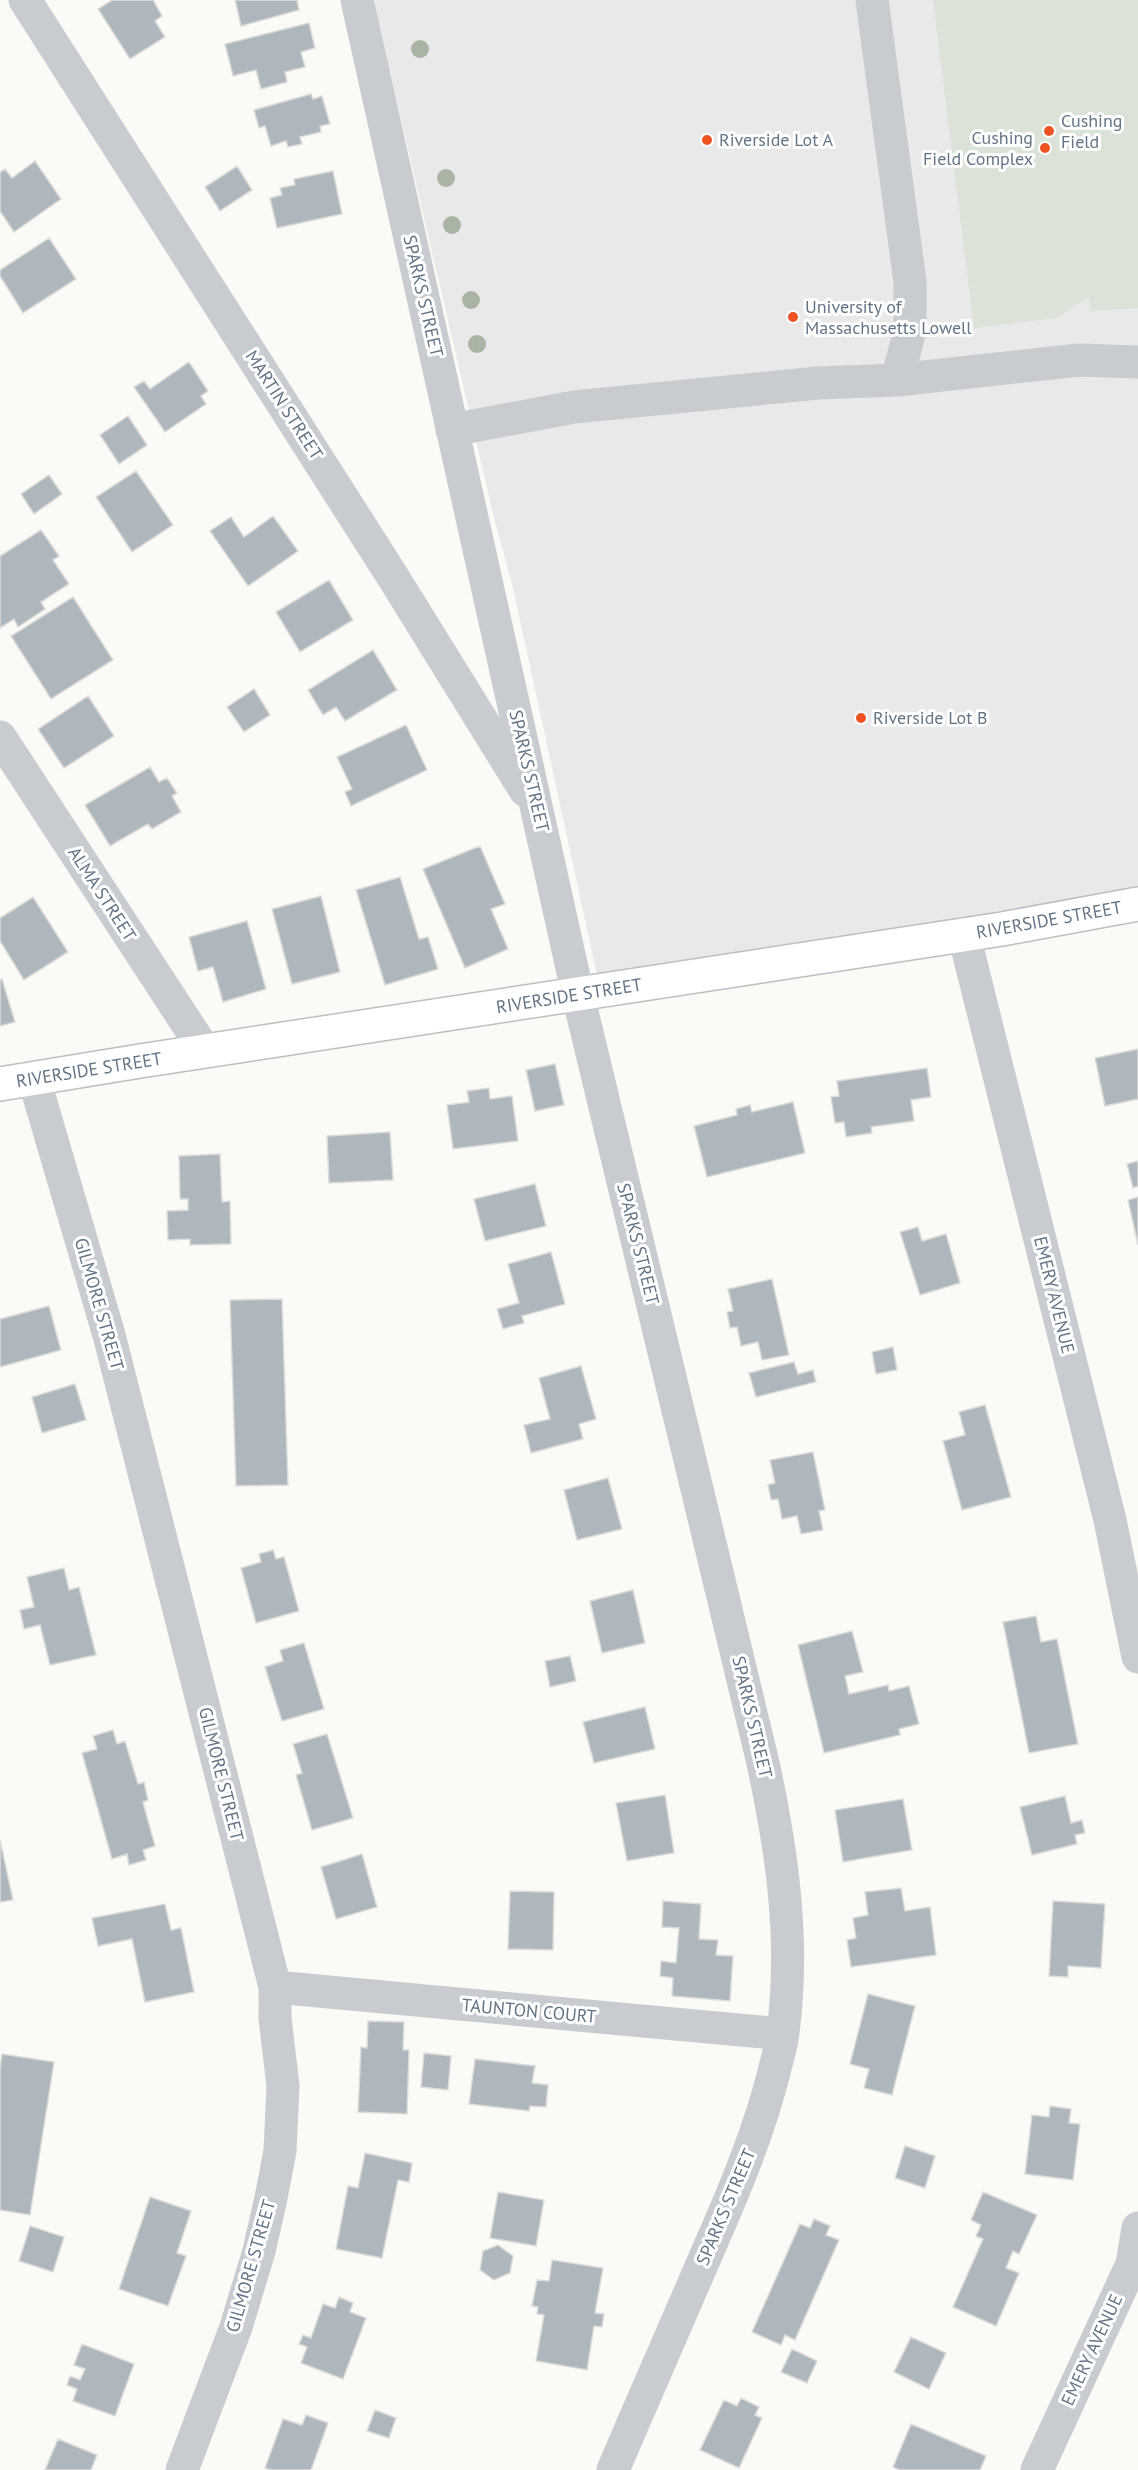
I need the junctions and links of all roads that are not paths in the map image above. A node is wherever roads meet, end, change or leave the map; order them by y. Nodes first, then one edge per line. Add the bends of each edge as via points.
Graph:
1 (25, 0) edge
2 (357, 0) edge
3 (872, 0) edge
4 (1138, 362) edge
5 (897, 380) junction
6 (452, 430) junction
7 (0, 737) edge
8 (538, 812) junction
9 (1138, 904) edge
10 (964, 935) junction
11 (578, 995) junction
12 (205, 1051) junction
13 (34, 1079) junction
14 (0, 1084) edge
15 (1138, 1657) edge
16 (275, 1988) junction
17 (783, 2034) junction
18 (1138, 2228) edge
19 (1135, 2265) edge
20 (182, 2470) edge
21 (613, 2470) edge
22 (1037, 2470) edge

1 - 8 street, MARTIN STREET
2 - 6 street, SPARKS STREET
3 - 5 street via 910,282 910,330
4 - 5 street via 1079,360
5 - 6 street via 574,407
6 - 8 street, SPARKS STREET
7 - 12 street, ALMA STREET
8 - 11 street, SPARKS STREET
9 - 10 main road, RIVERSIDE STREET
10 - 11 main road, RIVERSIDE STREET
10 - 15 street, EMERY AVENUE via 1110,1520
11 - 12 main road, RIVERSIDE STREET
11 - 17 street, SPARKS STREET via 777,1824 788,1921
12 - 13 main road, RIVERSIDE STREET
13 - 14 main road, RIVERSIDE STREET
13 - 16 street, GILMORE STREET via 109,1335
16 - 17 street, TAUNTON COURT
16 - 20 street, GILMORE STREET via 283,2086 280,2151 271,2198 236,2326
17 - 21 street, SPARKS STREET via 750,2151
18 - 19 street, EMERY AVENUE
19 - 22 street, EMERY AVENUE

